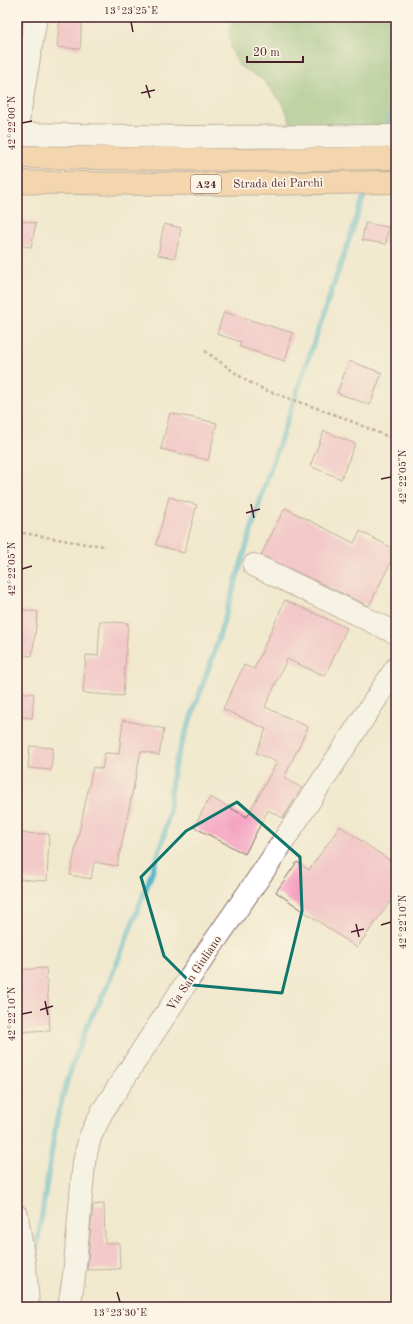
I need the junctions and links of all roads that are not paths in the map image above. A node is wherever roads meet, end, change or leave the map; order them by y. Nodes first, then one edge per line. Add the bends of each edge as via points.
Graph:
1 (36, 17) edge
2 (17, 127) edge
3 (17, 134) edge
4 (396, 136) edge
5 (17, 157) edge
6 (396, 158) edge
7 (17, 182) edge
8 (396, 182) edge
9 (254, 564) dead end
10 (396, 633) edge
11 (396, 668) edge
12 (17, 1216) edge
13 (28, 1307) edge
14 (70, 1307) edge

1 - 2 street
3 - 4 street via 188,137
5 - 6 highway, Strada dei Parchi / A24 via 248,160
7 - 8 highway, Strada dei Parchi / A24
9 - 10 street
11 - 14 street, Via San Giuliano via 269,863 194,971 95,1125 84,1162
12 - 13 street

